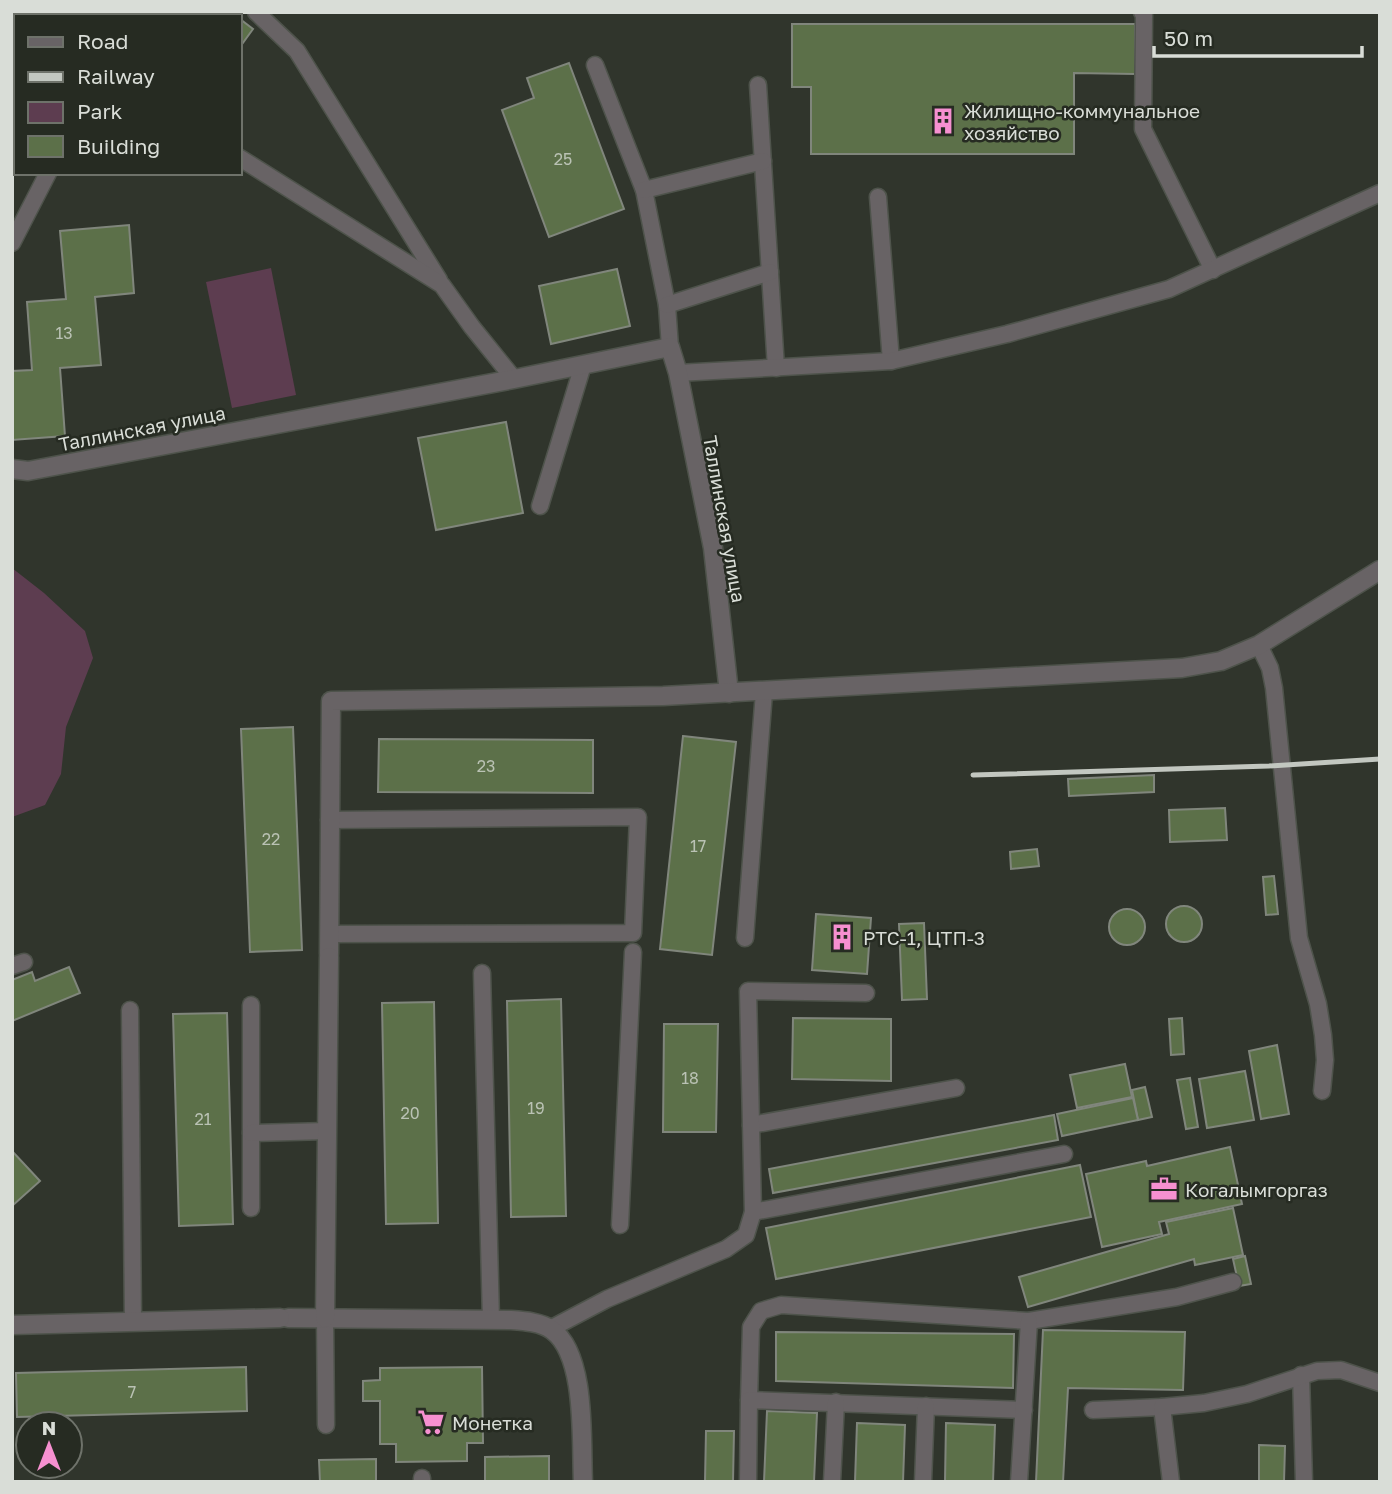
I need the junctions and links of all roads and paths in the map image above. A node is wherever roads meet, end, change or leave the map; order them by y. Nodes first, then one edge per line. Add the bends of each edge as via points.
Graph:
1 (256, 12) edge
2 (1142, 12) edge
3 (595, 65) dead end
4 (758, 85) dead end
5 (242, 159) edge
6 (763, 161) junction
7 (47, 175) edge
8 (644, 190) junction
9 (1380, 194) edge
10 (878, 197) dead end
11 (12, 243) edge
12 (1213, 270) junction
13 (770, 272) junction
14 (442, 285) junction
15 (667, 305) junction
16 (670, 346) junction
17 (891, 361) junction
18 (583, 365) junction
19 (776, 368) junction
20 (678, 373) junction
21 (514, 379) junction
22 (12, 469) edge
23 (540, 506) dead end
24 (1380, 570) edge
25 (1259, 645) junction
26 (764, 692) junction
27 (729, 693) junction
28 (329, 820) junction
29 (329, 934) junction
30 (745, 938) dead end
31 (633, 944) junction
32 (482, 973) dead end
33 (866, 993) dead end
34 (251, 1005) dead end
35 (130, 1010) dead end
36 (956, 1088) dead end
37 (1322, 1091) dead end
38 (751, 1125) junction
39 (327, 1131) junction
40 (251, 1133) junction
41 (1064, 1154) dead end
42 (251, 1209) dead end
43 (753, 1212) junction
44 (621, 1225) dead end
45 (1233, 1282) dead end
46 (325, 1318) junction
47 (491, 1320) junction
48 (1029, 1321) junction
49 (133, 1322) junction
50 (12, 1325) edge
51 (550, 1329) junction
52 (1301, 1375) junction
53 (1380, 1383) edge
54 (749, 1399) junction
55 (836, 1402) junction
56 (926, 1406) junction
57 (1162, 1407) junction
58 (1024, 1410) junction
59 (1093, 1410) dead end
60 (326, 1425) dead end
61 (583, 1482) edge
62 (748, 1482) edge
63 (832, 1482) edge
64 (923, 1482) edge
65 (1019, 1482) edge
66 (1171, 1482) edge
67 (1304, 1482) edge

1 - 14 lane via 297,51
2 - 12 lane via 1143,129
3 - 8 lane
4 - 6 lane
5 - 14 lane
6 - 8 lane
6 - 13 lane
7 - 11 lane
8 - 15 lane
9 - 12 lane
10 - 17 lane
12 - 17 lane via 1169,289 1092,312
13 - 15 lane
13 - 19 lane
14 - 21 lane
15 - 16 lane
16 - 18 street, Таллинская улица
16 - 20 street, Таллинская улица
17 - 19 lane
18 - 21 street, Таллинская улица
18 - 23 lane
19 - 20 lane
20 - 27 street, Таллинская улица via 713,548
21 - 22 street, Таллинская улица via 28,471
24 - 25 street
25 - 26 street via 1221,661 1182,668
25 - 37 lane via 1274,688 1299,938 1323,1035
26 - 27 street
26 - 30 lane
27 - 28 street via 331,701
28 - 29 street
28 - 31 lane via 638,817
29 - 31 lane
29 - 39 street
31 - 44 lane
32 - 47 lane
33 - 38 lane via 747,991
34 - 40 lane
35 - 49 lane
36 - 38 lane
38 - 43 lane
39 - 40 lane
39 - 46 street
40 - 42 lane
41 - 43 lane
43 - 51 lane via 746,1235 726,1250 607,1299
45 - 48 lane via 1177,1297
46 - 47 street
46 - 49 street
46 - 60 lane
47 - 51 street via 530,1322
48 - 54 lane via 781,1305 761,1311 751,1327
48 - 58 lane
49 - 50 street
51 - 61 street via 561,1339 578,1374
52 - 53 lane via 1341,1370
52 - 57 lane via 1247,1394
52 - 67 lane
54 - 55 lane
54 - 62 lane
55 - 56 lane
55 - 63 lane
56 - 58 lane
56 - 64 lane
57 - 59 lane
57 - 66 lane
58 - 65 lane

